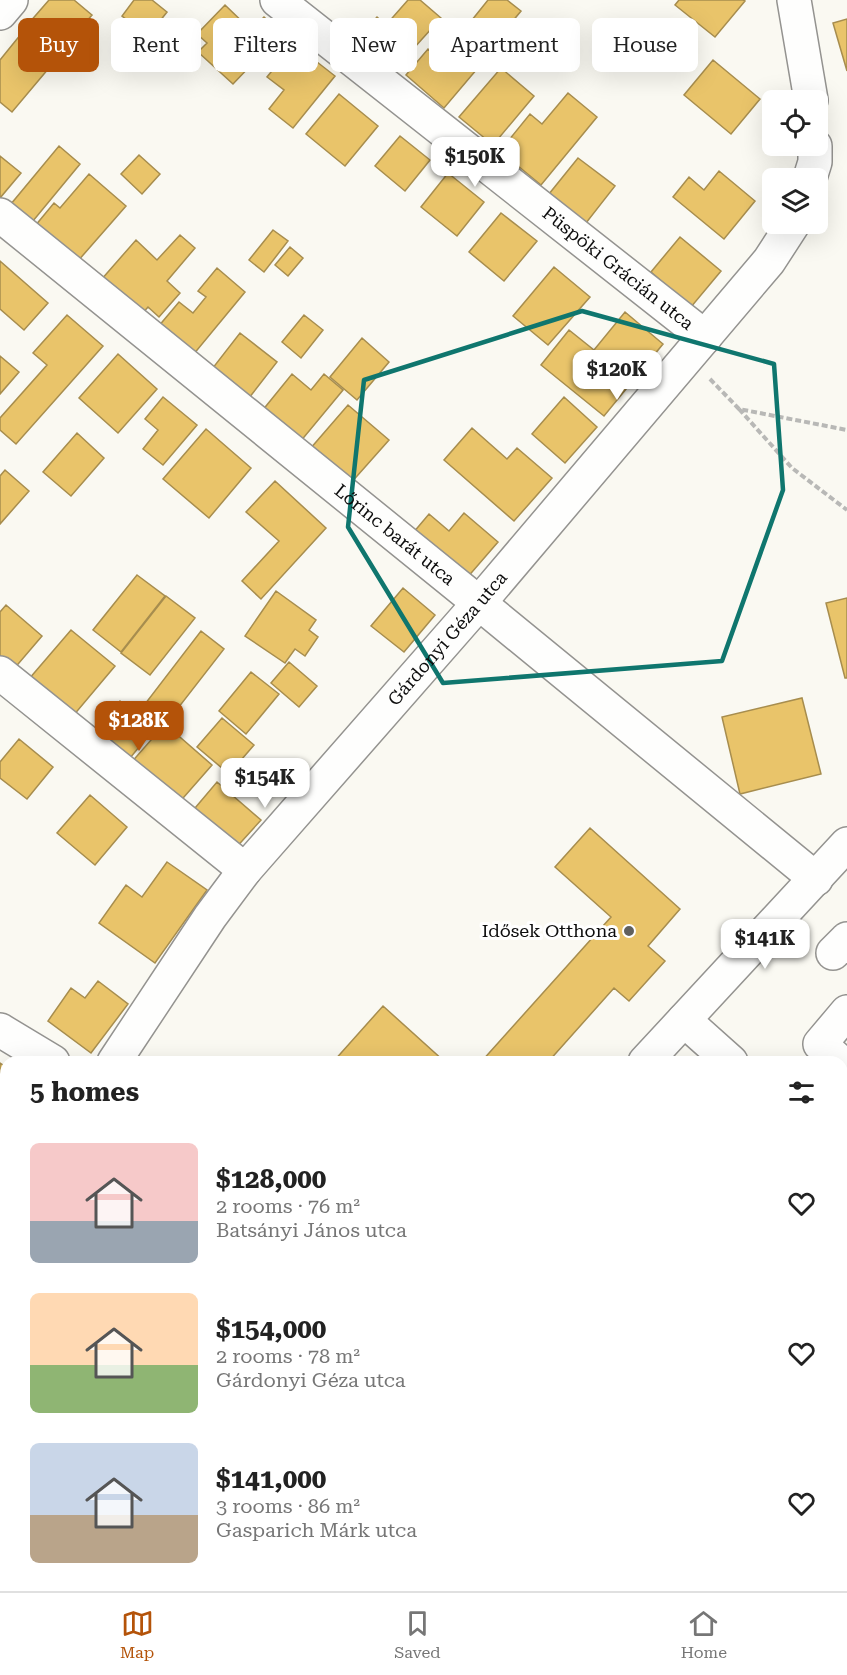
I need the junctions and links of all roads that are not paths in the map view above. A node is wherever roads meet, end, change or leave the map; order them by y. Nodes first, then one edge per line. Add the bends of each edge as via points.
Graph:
1 (11, 0) edge
2 (277, 0) edge
3 (794, 0) edge
4 (0, 13) edge
5 (809, 90) edge
6 (0, 216) edge
7 (787, 234) edge
8 (697, 346) junction
9 (479, 603) junction
10 (0, 673) edge
11 (847, 844) edge
12 (245, 870) junction
13 (816, 879) junction
14 (847, 1012) edge
15 (684, 1020) junction
16 (0, 1030) edge
17 (43, 1056) edge
18 (118, 1056) edge
19 (651, 1056) edge
20 (724, 1056) edge
21 (833, 1056) edge

1 - 4 street
2 - 8 street, Püspöki Grácián utca
3 - 5 street
6 - 9 street, Lőrinc barát utca
7 - 8 street, Gárdonyi Géza utca via 769,261
8 - 9 street, Gárdonyi Géza utca
9 - 12 street, Gárdonyi Géza utca
9 - 13 street, Lőrinc barát utca
10 - 12 street
11 - 13 street
12 - 18 street, Gárdonyi Géza utca
13 - 15 street
14 - 21 street via 820,1044
15 - 19 street
15 - 20 street
16 - 17 street

